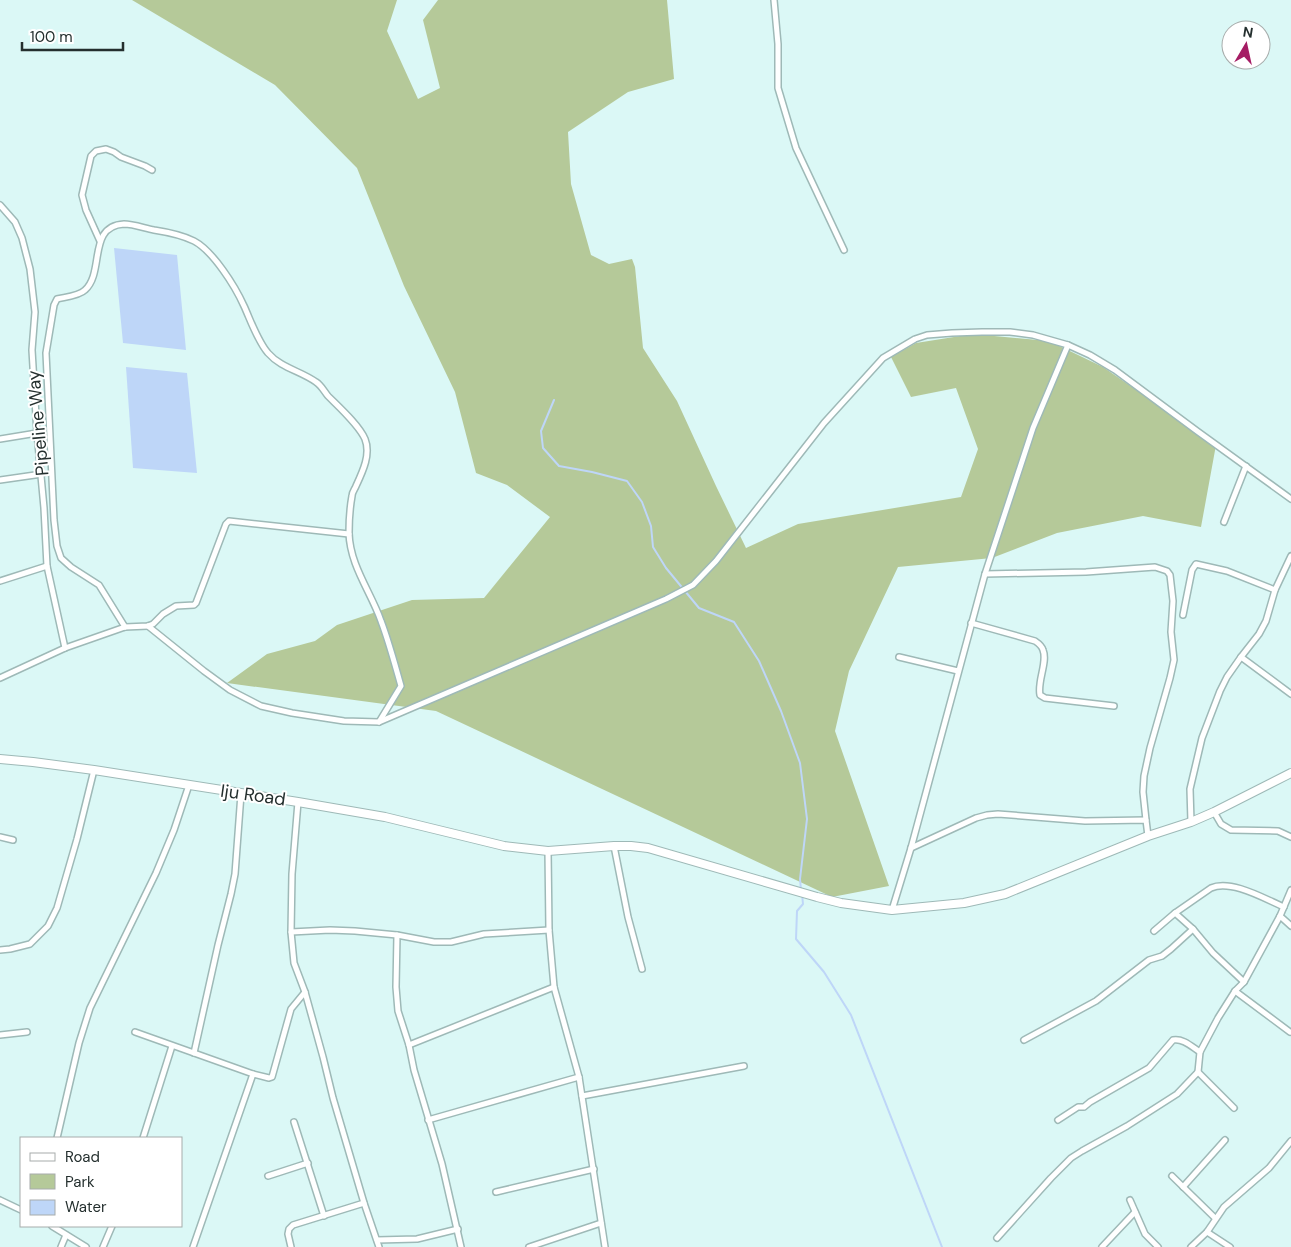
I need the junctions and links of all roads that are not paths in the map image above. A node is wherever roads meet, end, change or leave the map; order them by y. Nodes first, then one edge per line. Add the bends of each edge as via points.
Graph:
1 (774, 0) edge
2 (152, 170) dead end
3 (0, 205) edge
4 (100, 241) junction
5 (844, 250) dead end
6 (1068, 345) junction
7 (37, 434) junction
8 (0, 439) edge
9 (1246, 466) junction
10 (42, 474) junction
11 (0, 480) edge
12 (1291, 499) edge
13 (1224, 522) dead end
14 (349, 534) junction
15 (1291, 556) edge
16 (47, 566) junction
17 (985, 574) junction
18 (0, 581) edge
19 (1275, 590) junction
20 (1183, 615) dead end
21 (971, 623) junction
22 (148, 626) junction
23 (125, 627) junction
24 (65, 648) junction
25 (899, 657) dead end
26 (1241, 657) junction
27 (958, 671) junction
28 (0, 678) edge
29 (1291, 694) edge
30 (1114, 706) dead end
31 (379, 722) junction
32 (0, 759) edge
33 (94, 770) junction
34 (1291, 773) edge
35 (189, 785) junction
36 (241, 794) junction
37 (298, 802) junction
38 (1214, 812) junction
39 (1146, 820) junction
40 (1191, 822) junction
41 (1148, 836) junction
42 (0, 837) edge
43 (1291, 837) edge
44 (13, 840) dead end
45 (614, 846) junction
46 (911, 848) junction
47 (548, 851) junction
48 (1291, 890) edge
49 (1284, 907) junction
50 (892, 910) junction
51 (1175, 913) junction
52 (1280, 916) junction
53 (1291, 926) edge
54 (1193, 929) junction
55 (549, 930) junction
56 (1154, 931) dead end
57 (291, 932) junction
58 (397, 935) junction
59 (0, 950) edge
60 (642, 969) dead end
61 (1244, 982) junction
62 (554, 987) junction
63 (1235, 990) junction
64 (305, 992) junction
65 (27, 1032) dead end
66 (135, 1032) dead end
67 (1290, 1032) edge
68 (0, 1035) edge
69 (1024, 1040) dead end
70 (409, 1045) junction
71 (172, 1046) junction
72 (1200, 1052) junction
73 (194, 1053) junction
74 (744, 1066) dead end
75 (1198, 1072) junction
76 (252, 1074) junction
77 (579, 1077) junction
78 (582, 1096) junction
79 (1234, 1108) dead end
80 (428, 1120) junction
81 (1058, 1120) dead end
82 (294, 1122) dead end
83 (57, 1137) edge
84 (143, 1137) edge
85 (1225, 1140) dead end
86 (1291, 1141) edge
87 (308, 1163) junction
88 (594, 1169) junction
89 (268, 1176) dead end
90 (1172, 1176) dead end
91 (1184, 1187) junction
92 (496, 1192) dead end
93 (0, 1200) edge
94 (1130, 1200) dead end
95 (364, 1203) junction
96 (20, 1210) edge
97 (1135, 1212) junction
98 (324, 1216) junction
99 (1215, 1218) junction
100 (601, 1223) junction
101 (54, 1227) edge
102 (112, 1227) edge
103 (458, 1229) junction
104 (1206, 1232) junction
105 (66, 1235) junction
106 (997, 1238) dead end
107 (377, 1240) junction
108 (61, 1247) edge
109 (86, 1247) edge
110 (103, 1247) edge
111 (193, 1247) edge
112 (291, 1247) edge
113 (379, 1247) edge
114 (462, 1247) edge
115 (529, 1247) edge
116 (605, 1247) edge
117 (1102, 1247) edge
118 (1158, 1247) edge
119 (1192, 1247) edge
120 (1230, 1247) edge

1 - 5 street via 778,88 796,148
2 - 4 street via 106,150 96,151 92,156 82,194
3 - 7 street, Pipeline Way via 15,222 30,270 35,312 32,350
4 - 14 street via 113,226 125,224 185,237 201,245 238,293 268,353 318,382 358,428 368,450 352,494
4 - 23 street via 90,285 84,292 57,299 48,336 46,352 54,520 61,558 99,585
6 - 9 street via 1115,370
6 - 17 street via 1033,428
6 - 31 street via 1025,334 982,332 927,335 916,339 883,358 824,423 716,561 693,585
7 - 8 street
7 - 10 street, Pipeline Way
9 - 12 street
9 - 13 street
10 - 11 street
10 - 16 street, Pipeline Way
14 - 22 street via 229,521 196,603 176,606
14 - 31 street via 356,568 381,621 401,686
15 - 19 street
16 - 18 street
16 - 24 street, Pipeline Way
17 - 21 street
17 - 39 street via 1154,567 1170,575 1174,660 1144,776
19 - 20 street via 1226,570 1196,564
19 - 26 street via 1266,621
21 - 27 street
21 - 30 street via 1040,645 1044,659 1039,689 1045,698
22 - 23 street
22 - 31 street via 204,672 261,706 344,721
23 - 24 street
24 - 28 street
25 - 27 street
26 - 29 street
26 - 40 street via 1220,691 1202,738 1190,789
27 - 46 street
32 - 33 main road, Iju Road
33 - 35 main road, Iju Road
33 - 59 street via 57,908 48,926 30,944
34 - 38 main road, Iju Road
35 - 36 main road, Iju Road
35 - 83 street via 156,873 90,1008
36 - 37 main road, Iju Road
36 - 73 street via 235,874
37 - 47 main road, Iju Road via 385,817 504,846
37 - 57 street
38 - 40 main road, Iju Road
38 - 43 street via 1221,824 1231,830 1278,831
39 - 41 street
39 - 46 street via 1085,821 987,815
40 - 41 main road, Iju Road
41 - 50 main road, Iju Road via 1005,894 964,903
42 - 44 street
45 - 47 main road, Iju Road
45 - 50 main road, Iju Road via 648,848 817,897
45 - 60 street
46 - 50 street
47 - 55 street
48 - 49 street
49 - 51 street via 1225,885 1211,888
49 - 52 street
51 - 54 street
51 - 56 street
52 - 53 street
52 - 61 street
54 - 61 street via 1212,953
54 - 69 street via 1162,956 1149,960 1096,1002
55 - 58 street via 484,934 451,942
55 - 62 street
57 - 58 street via 330,930
57 - 64 street via 294,963
58 - 70 street via 398,1011
61 - 63 street
62 - 70 street
62 - 77 street
63 - 67 street
63 - 72 street
64 - 76 street via 291,1009 272,1077
64 - 95 street via 332,1098
65 - 68 street
66 - 71 street
70 - 80 street
71 - 73 street
71 - 84 street
72 - 75 street
72 - 81 street via 1182,1040 1173,1040 1149,1068
73 - 76 street
74 - 78 street
75 - 79 street
75 - 106 street via 1177,1094 1071,1158
76 - 111 street
77 - 78 street
77 - 80 street
78 - 88 street
80 - 103 street
82 - 87 street
85 - 91 street
86 - 99 street via 1276,1161
87 - 89 street
87 - 98 street
88 - 92 street
88 - 100 street
90 - 91 street
91 - 99 street
93 - 96 street
94 - 97 street
95 - 98 street
95 - 107 street
97 - 117 street
97 - 118 street via 1145,1234
98 - 112 street via 293,1225 288,1234
99 - 104 street
100 - 115 street
100 - 116 street
101 - 105 street
102 - 110 street
103 - 107 street via 417,1239
103 - 114 street
104 - 119 street
104 - 120 street
105 - 108 street
105 - 109 street
107 - 113 street

